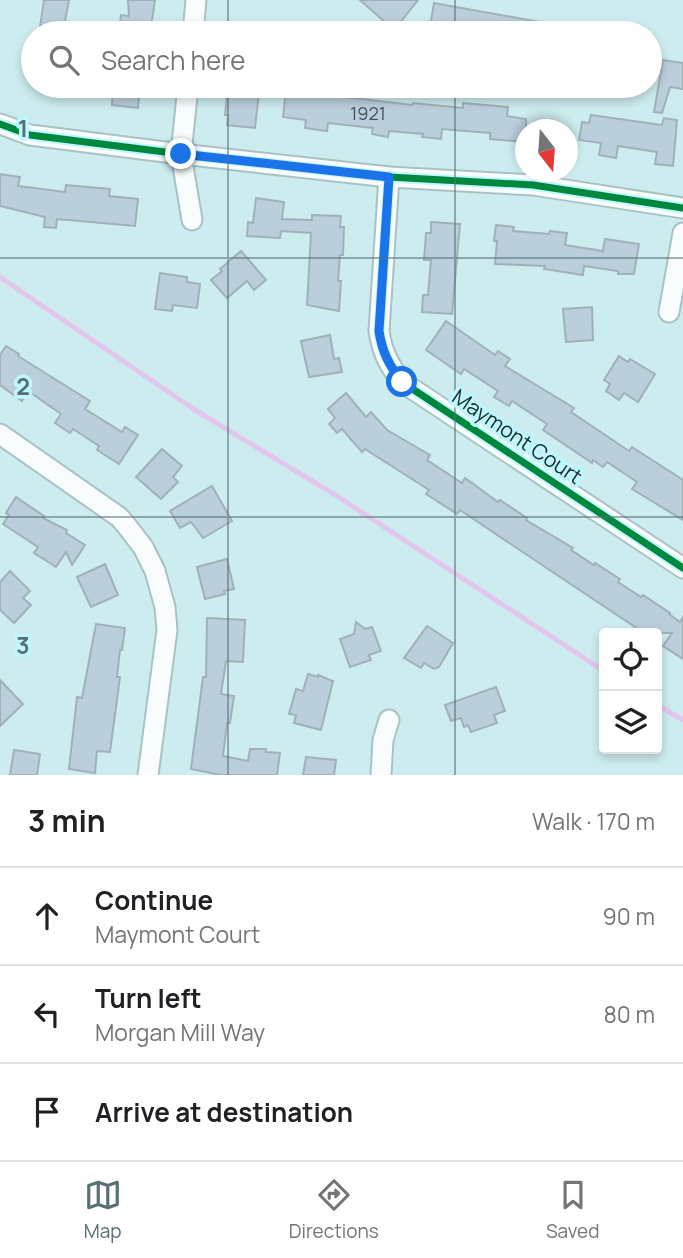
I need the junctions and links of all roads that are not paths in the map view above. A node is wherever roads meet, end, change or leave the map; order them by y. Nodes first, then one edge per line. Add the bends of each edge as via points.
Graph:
1 (196, 0) edge
2 (194, 21) edge
3 (187, 98) edge
4 (0, 124) edge
5 (181, 154) junction
6 (389, 177) junction
7 (683, 208) edge
8 (192, 220) dead end
9 (683, 233) edge
10 (669, 312) dead end
11 (2, 440) edge
12 (683, 568) edge
13 (389, 720) dead end
14 (148, 775) edge
15 (380, 775) edge

1 - 2 street
3 - 5 street
4 - 5 street via 30,135
5 - 6 street
5 - 8 street
6 - 7 street via 533,185
6 - 12 street, Maymont Court via 379,331 388,364 402,382
9 - 10 street
11 - 14 street via 119,517 155,571 164,598 167,631
13 - 15 street

